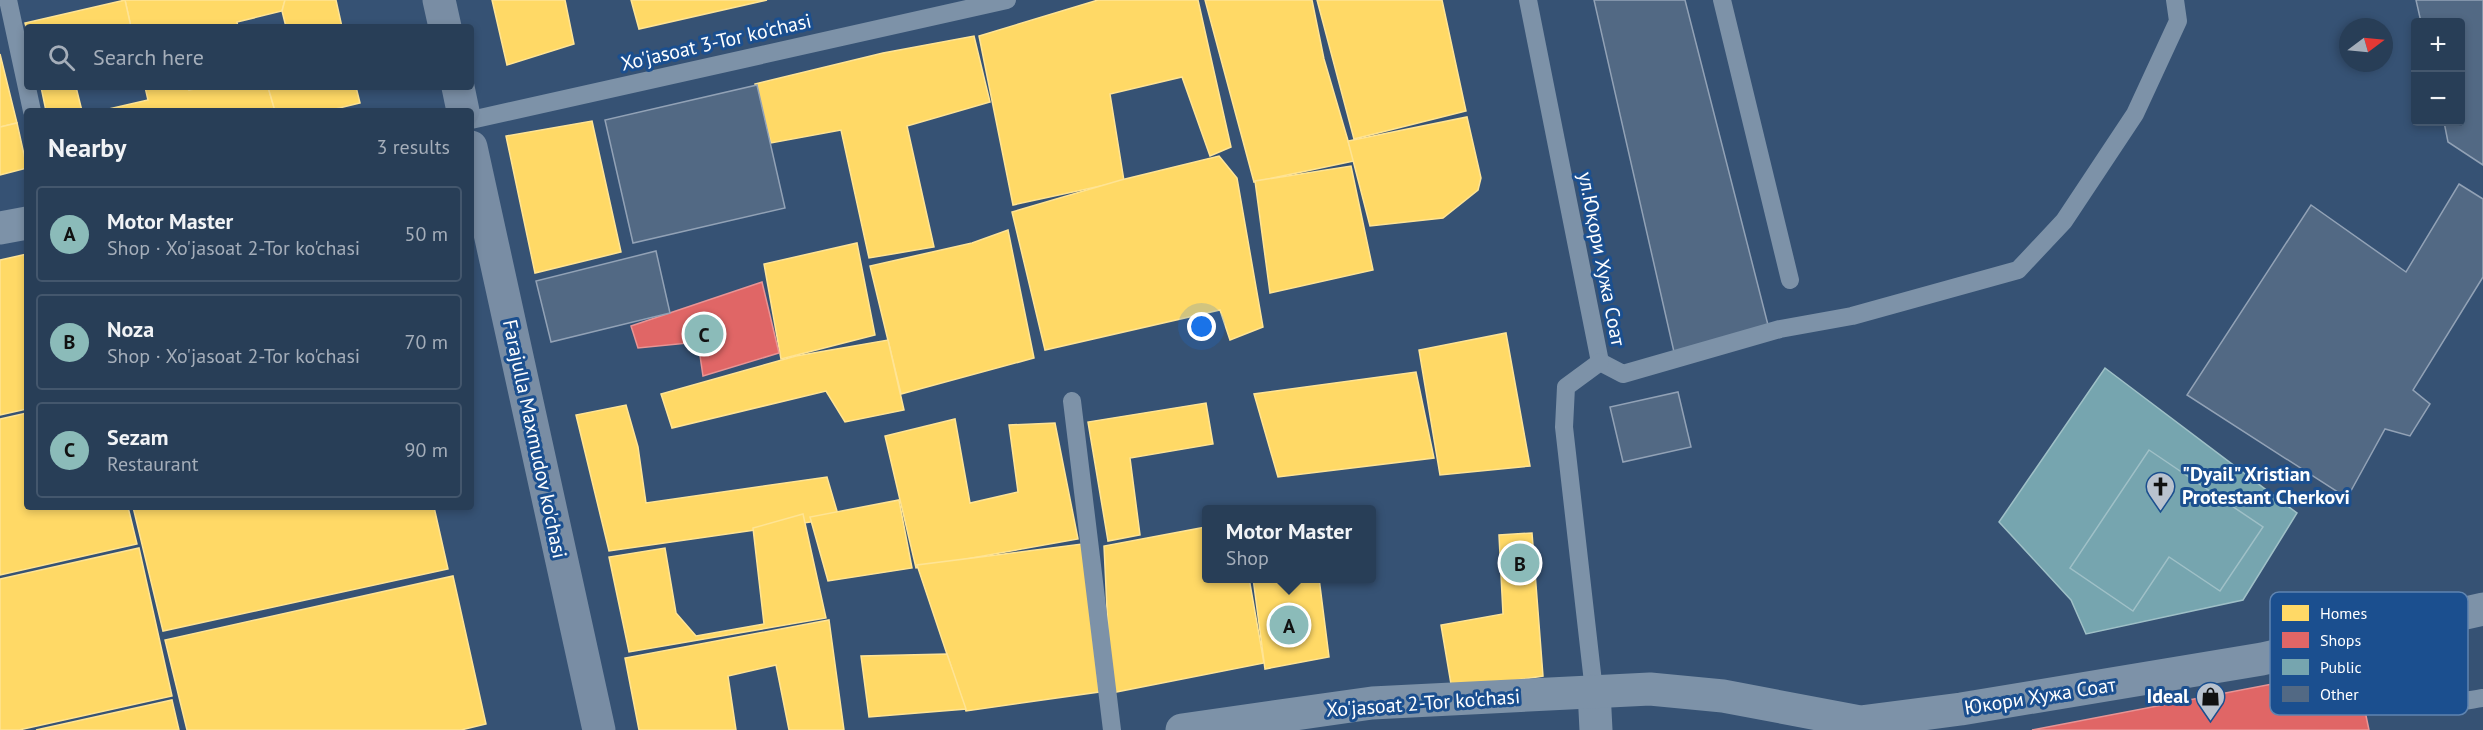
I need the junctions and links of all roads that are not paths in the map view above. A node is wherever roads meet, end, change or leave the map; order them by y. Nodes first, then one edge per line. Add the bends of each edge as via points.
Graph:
1 (8, 0) edge
2 (439, 0) edge
3 (1528, 0) edge
4 (1722, 0) edge
5 (2175, 0) edge
6 (996, 1) edge
7 (444, 24) edge
8 (24, 74) edge
9 (27, 90) edge
10 (459, 90) edge
11 (31, 108) edge
12 (462, 108) edge
13 (474, 119) edge
14 (474, 161) edge
15 (24, 224) edge
16 (0, 228) edge
17 (1790, 280) dead end
18 (1600, 362) junction
19 (1072, 401) dead end
20 (2483, 609) edge
21 (2468, 612) edge
22 (2270, 657) edge
23 (1594, 692) junction
24 (2483, 698) edge
25 (2468, 700) edge
26 (599, 730) edge
27 (1112, 730) edge
28 (1182, 730) edge
29 (1596, 730) edge

1 - 8 lane
2 - 7 main road
3 - 18 lane, ул.Юқори Хужа Соат
4 - 17 lane
5 - 18 lane via 2178,21 2135,114 2064,221 2018,270 1852,316 1779,329 1623,374
6 - 13 lane, Xo'jasoat 3-Tor ko'chasi
9 - 11 lane
10 - 12 main road
14 - 26 main road, Farajulla Maxmudov ko'chasi
15 - 16 street
18 - 23 lane, ул.Юқори Хужа Соат via 1566,387 1564,427
19 - 27 lane
20 - 21 street, Юкори Хужа Соат
22 - 23 street, Юкори Хужа Соат via 1860,722 1723,696 1650,689
23 - 28 street, Xo'jasoat 2-Tor ko'chasi via 1372,703
23 - 29 street
24 - 25 lane

